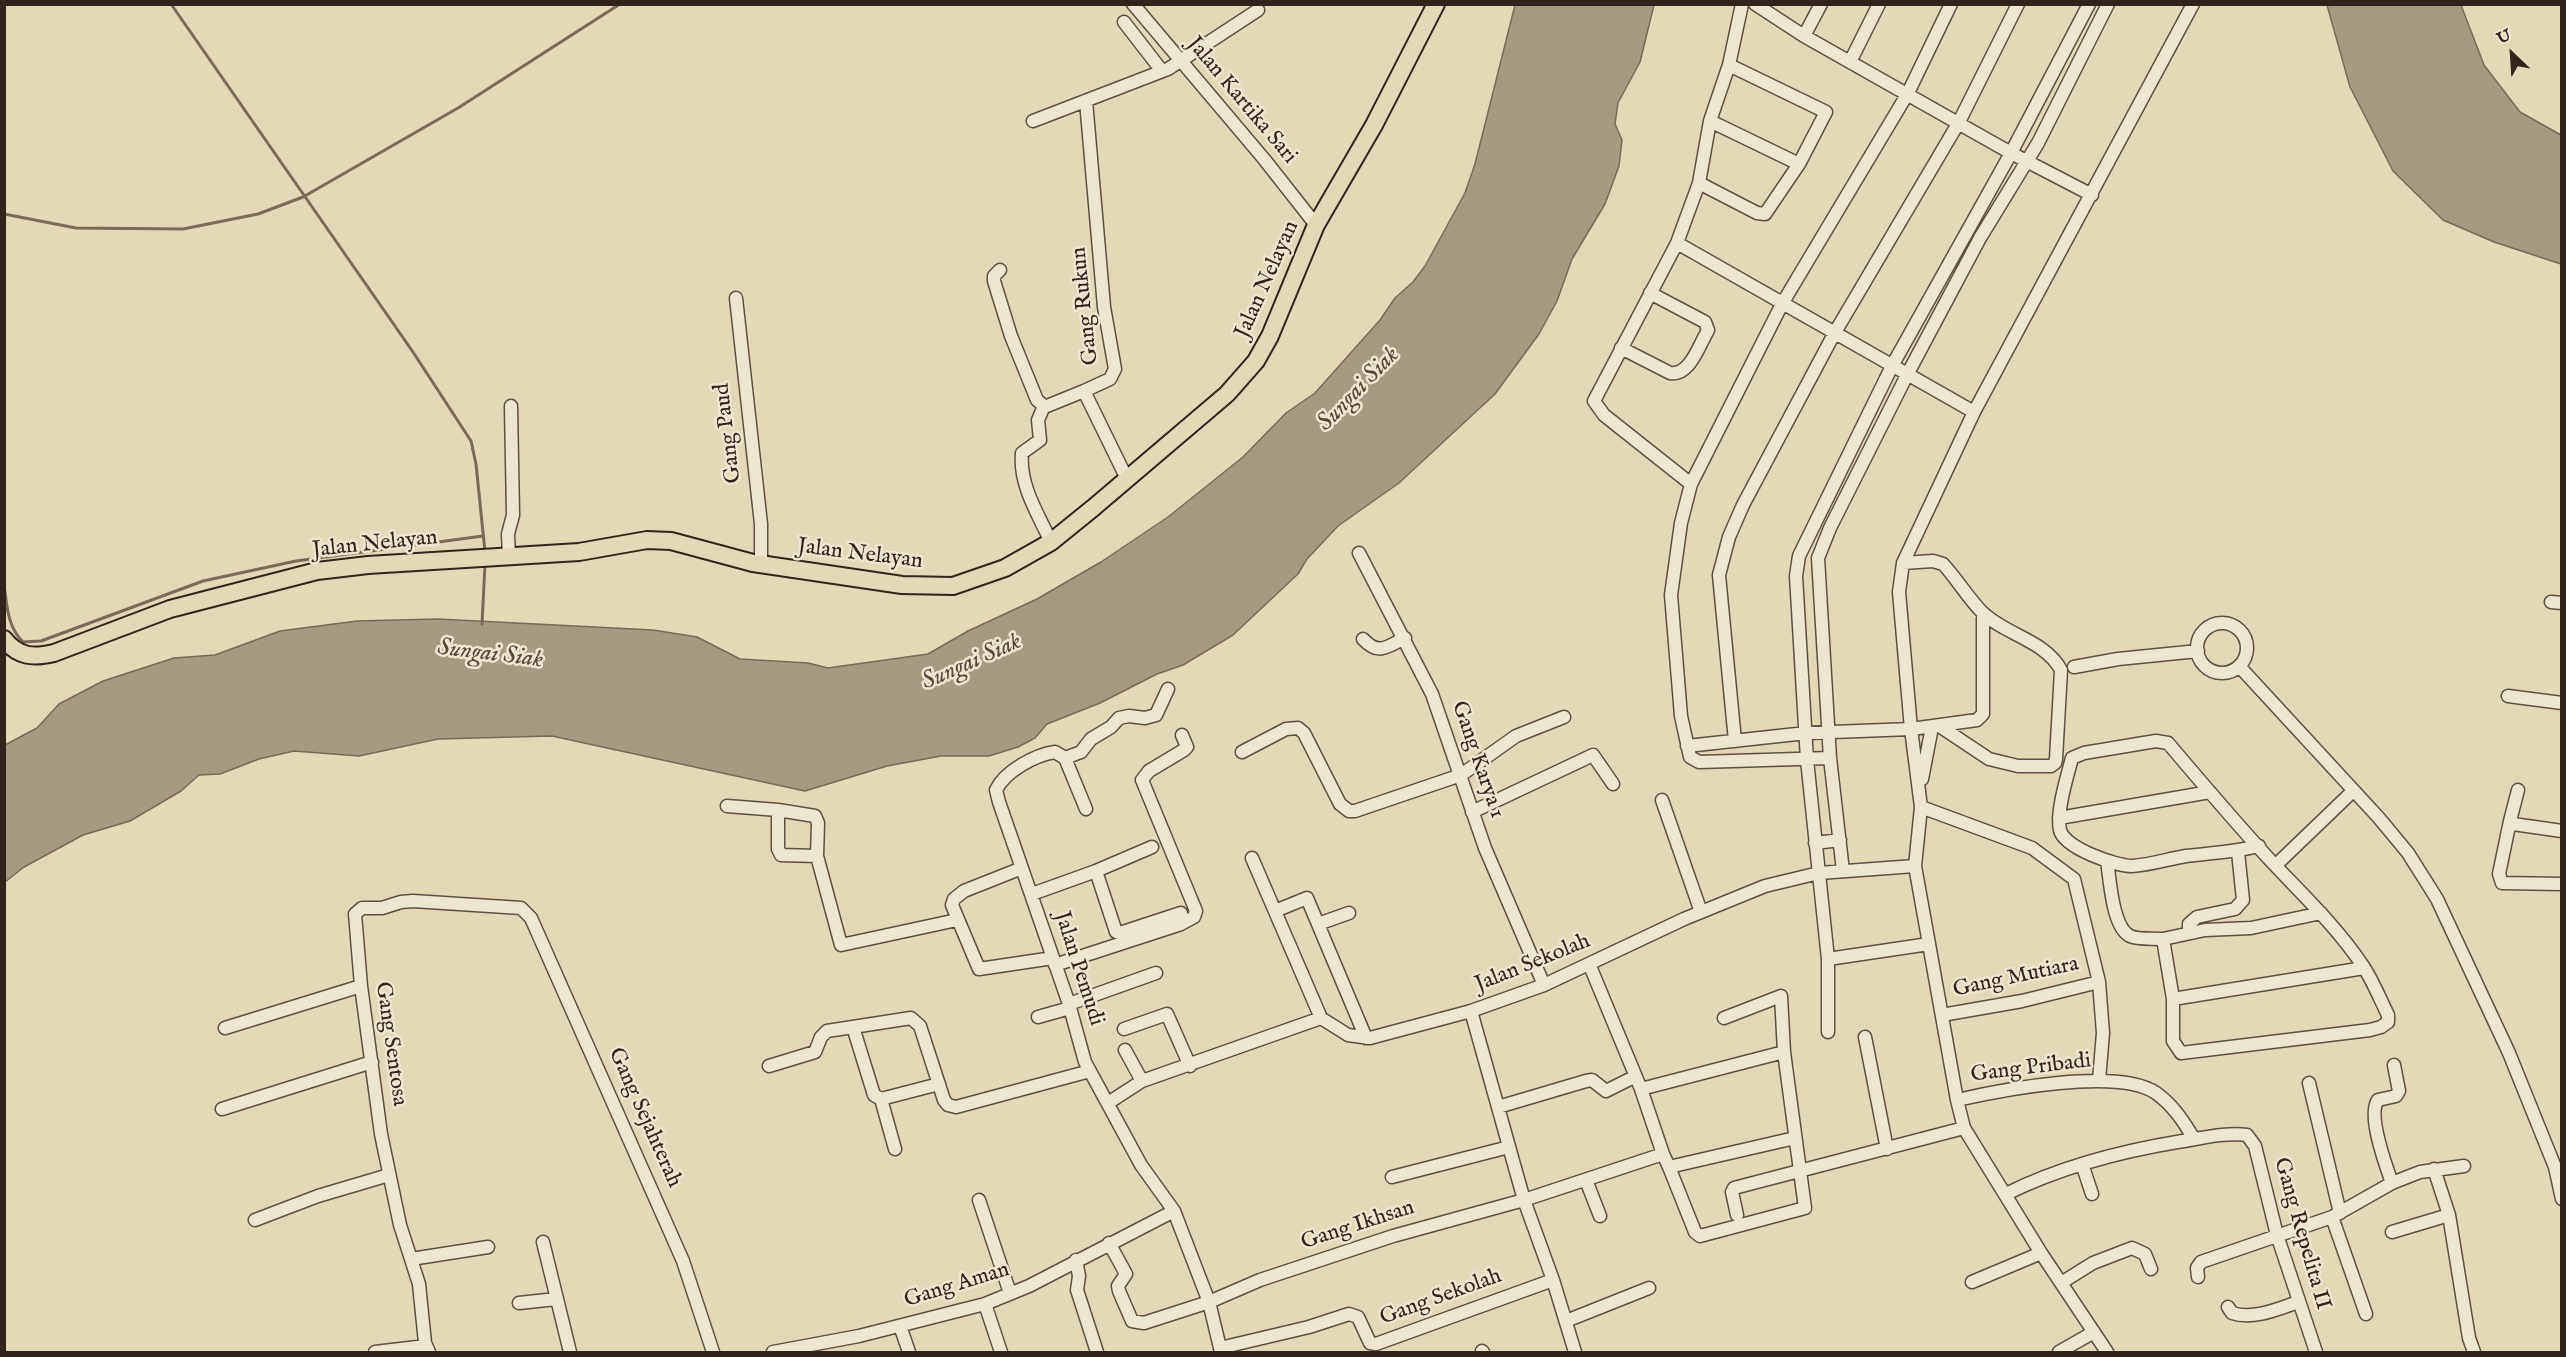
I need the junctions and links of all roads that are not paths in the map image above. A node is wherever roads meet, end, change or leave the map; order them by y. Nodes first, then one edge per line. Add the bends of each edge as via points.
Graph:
1 (1133, 4) edge
2 (1436, 4) edge
3 (1742, 4) edge
4 (1821, 4) edge
5 (1879, 4) edge
6 (1951, 4) edge
7 (2018, 4) edge
8 (2089, 4) edge
9 (2108, 4) edge
10 (2193, 4) edge
11 (1759, 6) edge
12 (1258, 10) dead end
13 (1124, 22) dead end
14 (1804, 36) junction
15 (1850, 62) junction
16 (1729, 65) junction
17 (1172, 66) junction
18 (1908, 93) junction
19 (1086, 101) junction
20 (1033, 120) dead end
21 (1710, 121) junction
22 (1959, 122) junction
23 (2011, 153) junction
24 (2028, 161) junction
25 (1799, 164) junction
26 (1699, 183) junction
27 (2092, 195) junction
28 (1316, 225) junction
29 (1677, 243) junction
30 (999, 270) dead end
31 (1650, 293) junction
32 (736, 298) dead end
33 (1782, 304) junction
34 (1834, 334) junction
35 (1621, 348) junction
36 (1892, 366) junction
37 (1907, 375) junction
38 (1084, 392) junction
39 (511, 406) dead end
40 (1044, 406) junction
41 (1974, 412) junction
42 (1126, 479) junction
43 (1691, 484) junction
44 (1051, 542) junction
45 (1359, 553) dead end
46 (1799, 556) junction
47 (503, 557) junction
48 (1818, 558) junction
49 (1903, 563) junction
50 (761, 564) junction
51 (1983, 613) junction
52 (1405, 638) junction
53 (4, 639) edge
54 (1363, 639) dead end
55 (2198, 651) junction
56 (2239, 666) junction
57 (2074, 667) dead end
58 (1168, 689) dead end
59 (2508, 696) dead end
60 (2562, 703) edge
61 (1564, 717) dead end
62 (1937, 727) junction
63 (1911, 729) junction
64 (1829, 731) junction
65 (1806, 733) junction
66 (1182, 735) dead end
67 (1735, 741) junction
68 (1686, 746) junction
69 (1242, 752) dead end
70 (1065, 758) junction
71 (1830, 758) junction
72 (1807, 760) junction
73 (1461, 775) junction
74 (1612, 784) dead end
75 (1920, 789) junction
76 (2518, 790) dead end
77 (2354, 791) junction
78 (2210, 792) junction
79 (1662, 800) dead end
80 (727, 806) dead end
81 (1921, 807) junction
82 (1086, 809) dead end
83 (778, 810) junction
84 (1472, 812) junction
85 (2059, 818) junction
86 (2510, 821) junction
87 (2562, 831) edge
88 (1840, 840) junction
89 (1815, 843) junction
90 (2259, 846) junction
91 (1152, 847) dead end
92 (2238, 852) junction
93 (817, 856) junction
94 (1252, 858) dead end
95 (2107, 861) junction
96 (2276, 865) junction
97 (1916, 866) junction
98 (1022, 868) junction
99 (1096, 871) junction
100 (1843, 872) junction
101 (1819, 873) junction
102 (2562, 884) edge
103 (1032, 894) junction
104 (521, 908) joint
105 (1275, 911) junction
106 (1701, 912) junction
107 (1181, 913) dead end
108 (1349, 913) dead end
109 (2320, 913) junction
110 (957, 920) junction
111 (1318, 924) junction
112 (2189, 933) junction
113 (2163, 939) junction
114 (1929, 944) junction
115 (1828, 959) junction
116 (1054, 961) junction
117 (1590, 966) junction
118 (2364, 968) junction
119 (1156, 973) dead end
120 (2099, 982) junction
121 (1544, 985) junction
122 (361, 986) junction
123 (2173, 999) junction
124 (1070, 1006) junction
125 (1471, 1011) junction
126 (1942, 1015) junction
127 (1038, 1017) dead end
128 (1321, 1018) junction
129 (1724, 1018) dead end
130 (854, 1027) junction
131 (225, 1028) dead end
132 (1124, 1029) dead end
133 (1828, 1032) dead end
134 (1865, 1037) dead end
135 (1366, 1038) junction
136 (1125, 1050) dead end
137 (1784, 1052) junction
138 (372, 1062) junction
139 (2394, 1065) dead end
140 (769, 1066) dead end
141 (1190, 1066) junction
142 (1090, 1071) junction
143 (1634, 1077) junction
144 (2099, 1080) junction
145 (1142, 1081) junction
146 (2309, 1083) dead end
147 (939, 1084) junction
148 (1641, 1089) junction
149 (881, 1099) junction
150 (1957, 1100) junction
151 (1108, 1103) junction
152 (1498, 1107) junction
153 (222, 1109) dead end
154 (1964, 1128) junction
155 (1795, 1138) junction
156 (2194, 1139) junction
157 (1509, 1147) junction
158 (895, 1149) dead end
159 (1887, 1149) junction
160 (1663, 1154) junction
161 (2082, 1164) junction
162 (2464, 1166) dead end
163 (1669, 1167) junction
164 (2434, 1168) junction
165 (1802, 1171) junction
166 (2558, 1171) edge
167 (389, 1175) junction
168 (1392, 1177) dead end
169 (1586, 1180) junction
170 (2392, 1183) junction
171 (2006, 1194) junction
172 (2092, 1194) dead end
173 (2562, 1199) edge
174 (979, 1200) dead end
175 (1524, 1200) junction
176 (1174, 1211) junction
177 (1737, 1215) dead end
178 (2336, 1215) junction
179 (2449, 1215) junction
180 (1600, 1216) dead end
181 (255, 1220) dead end
182 (2392, 1232) dead end
183 (2277, 1235) junction
184 (543, 1242) dead end
185 (1109, 1244) junction
186 (488, 1247) dead end
187 (2041, 1253) junction
188 (411, 1259) junction
189 (1076, 1260) junction
190 (2151, 1269) dead end
191 (2198, 1276) dead end
192 (1553, 1280) junction
193 (1972, 1282) dead end
194 (2061, 1282) junction
195 (1649, 1288) dead end
196 (1010, 1293) junction
197 (556, 1299) junction
198 (1209, 1302) junction
199 (2298, 1302) junction
200 (519, 1304) dead end
201 (985, 1304) junction
202 (2228, 1307) dead end
203 (2366, 1314) dead end
204 (1566, 1321) junction
205 (900, 1326) junction
206 (2094, 1332) junction
207 (428, 1349) edge
208 (1221, 1350) edge
209 (375, 1353) edge
210 (570, 1353) edge
211 (713, 1353) edge
212 (773, 1353) edge
213 (909, 1353) edge
214 (1001, 1353) edge
215 (1096, 1353) edge
216 (1575, 1353) edge
217 (2059, 1353) edge
218 (2108, 1353) edge
219 (2316, 1353) edge
220 (2474, 1353) edge

1 - 17 street, Jalan Kartika Sari
2 - 28 main road, Jalan Nelayan via 1374,125
3 - 16 street
4 - 14 street
5 - 15 street
6 - 18 street
7 - 22 street
8 - 23 street
9 - 24 street
10 - 27 street
11 - 14 street
12 - 17 street
13 - 17 street
14 - 15 street
15 - 18 street
16 - 21 street
16 - 25 street via 1826,112
17 - 19 street
17 - 28 street, Jalan Kartika Sari via 1264,159
18 - 22 street
18 - 33 street
19 - 20 street
19 - 38 street, Gang Rukun via 1104,307 1115,369 1110,379
21 - 25 street
21 - 26 street
22 - 23 street
22 - 34 street
23 - 24 street
23 - 36 street
24 - 27 street
24 - 37 street via 1980,238
25 - 26 street via 1765,214
26 - 29 street
27 - 41 street
28 - 42 main road, Jalan Nelayan via 1256,361 1227,394
29 - 31 street
29 - 33 street
30 - 40 street via 994,281 1011,336 1037,400
31 - 35 street
31 - 35 street via 1705,322 1706,334 1686,369 1676,374
32 - 50 street, Gang Paud via 761,524
33 - 34 street
33 - 43 street
34 - 36 street
34 - 67 street via 1743,505 1719,575
35 - 43 street via 1594,403
36 - 37 street
36 - 46 street
37 - 41 street
37 - 48 street
38 - 40 street
38 - 42 street, Gang Rukun
39 - 47 street via 513,515
40 - 44 street via 1038,420 1040,440 1022,453 1021,465 1028,493
41 - 49 street
42 - 44 main road, Jalan Nelayan
43 - 68 street via 1671,595
44 - 50 main road, Jalan Nelayan via 1005,568 953,586 902,585
45 - 52 street, Gang Karya 1
46 - 48 street
46 - 65 street via 1796,576
47 - 50 main road, Jalan Nelayan via 579,552 659,540
47 - 53 main road, Jalan Nelayan via 317,571 170,609 35,657 12,649
48 - 64 street
49 - 51 street via 1943,564
49 - 63 street via 1899,592
51 - 62 street via 1983,714 1977,720
51 - 62 street via 2049,654 2061,670 2055,763 2018,766 1989,759
52 - 54 street via 1379,650 1372,649
52 - 73 street, Gang Karya 1 via 1432,694
55 - 56 street via 2211,670 2228,672
55 - 56 street via 2206,629 2223,623 2234,626 2247,645 2246,657
55 - 57 street
56 - 77 street
58 - 70 street via 1156,715 1119,718 1091,738 1081,752
59 - 60 street
61 - 73 street via 1516,736
62 - 63 street
62 - 75 street
63 - 64 street
63 - 75 street
64 - 65 street
64 - 71 street
65 - 67 street
65 - 72 street
66 - 116 street via 1187,747 1149,771 1142,780 1196,911 1194,917
67 - 68 street
68 - 72 street via 1690,757 1699,762
69 - 73 street via 1286,729 1298,728 1340,804 1355,812
70 - 82 street
70 - 98 street, Jalan Pemudi via 1055,752 1046,753 1006,776 996,790
71 - 72 street
71 - 88 street
72 - 89 street
73 - 84 street, Gang Karya 1
74 - 84 street via 1593,755
75 - 81 street
76 - 86 street
77 - 96 street
77 - 166 street via 2408,853 2437,899 2509,1053
78 - 85 street
78 - 85 street via 2168,742 2084,753 2072,758
78 - 90 street
79 - 106 street
80 - 83 street
81 - 97 street
81 - 120 street via 2032,848 2068,873 2076,886
83 - 93 street via 815,816
83 - 93 street via 781,855
84 - 121 street, Gang Karya 1
85 - 95 street via 2062,836
86 - 87 street
86 - 102 street via 2499,874 2502,883
88 - 89 street
88 - 100 street
89 - 101 street
90 - 92 street
90 - 96 street
91 - 99 street
92 - 95 street via 2130,866
92 - 112 street via 2243,900 2240,906 2197,917 2189,924
93 - 110 street via 841,945
94 - 105 street
95 - 113 street via 2112,897 2123,930 2131,937
96 - 109 street
97 - 100 street, Jalan Sekolah
97 - 114 street
98 - 103 street, Jalan Pemudi
98 - 110 street via 958,894 952,905
99 - 103 street
99 - 107 street via 1116,932
100 - 101 street, Jalan Sekolah
101 - 106 street, Jalan Sekolah via 1765,886
101 - 115 street
103 - 116 street, Jalan Pemudi
104 - 122 street, Gang Sentosa via 413,901 358,909 355,914
104 - 211 street, Gang Sejahterah via 531,918 555,969 683,1261
105 - 111 street via 1307,898
105 - 128 street
106 - 117 street, Jalan Sekolah
108 - 111 street
109 - 112 street via 2251,928
109 - 118 street
110 - 116 street via 979,969
111 - 135 street
112 - 113 street
113 - 123 street
114 - 115 street
114 - 126 street
115 - 133 street
116 - 124 street, Jalan Pemudi
117 - 121 street, Jalan Sekolah
117 - 143 street
118 - 123 street
118 - 123 street via 2388,1015 2388,1022 2370,1030 2181,1053 2173,1041
119 - 124 street
120 - 126 street, Gang Mutiara
120 - 144 street via 2103,1033
121 - 125 street, Jalan Sekolah
122 - 131 street
122 - 138 street, Gang Sentosa
124 - 127 street
124 - 142 street, Jalan Pemudi
125 - 135 street
125 - 152 street, Jalan Sekolah
126 - 150 street
128 - 135 street via 1348,1035
128 - 141 street
129 - 137 street via 1781,997
130 - 140 street via 827,1031 815,1052
130 - 147 street via 911,1018 917,1022
130 - 149 street via 874,1095
132 - 141 street via 1167,1014
134 - 159 street
136 - 145 street
137 - 148 street
137 - 155 street
138 - 153 street
138 - 167 street, Gang Sentosa
139 - 170 street via 2399,1091 2396,1096 2378,1100 2374,1108 2381,1154
141 - 145 street
142 - 147 street via 956,1107 944,1100
142 - 151 street, Jalan Pemudi
143 - 148 street
143 - 152 street via 1612,1090 1606,1091 1586,1080
144 - 150 street, Gang Pribadi via 1991,1092
144 - 156 street, Gang Pribadi via 2155,1092 2181,1116
145 - 151 street
146 - 178 street
147 - 149 street
148 - 160 street
149 - 158 street
150 - 154 street
151 - 176 street, Jalan Pemudi via 1141,1165
152 - 157 street, Jalan Sekolah
154 - 159 street
154 - 171 street
155 - 163 street
155 - 165 street
156 - 161 street via 2148,1146
156 - 183 street, Gang Repelita II via 2247,1136 2255,1146
157 - 168 street
157 - 175 street, Jalan Sekolah
159 - 165 street
160 - 163 street
160 - 169 street, Gang Ikhsan
161 - 171 street
161 - 172 street
162 - 164 street
163 - 165 street via 1700,1236 1803,1210
164 - 170 street
164 - 179 street
165 - 177 street via 1733,1188
166 - 173 street
167 - 181 street
167 - 188 street, Gang Sentosa
169 - 175 street, Gang Ikhsan
169 - 180 street
170 - 178 street
171 - 187 street
174 - 196 street
175 - 192 street, Jalan Sekolah
175 - 198 street, Gang Ikhsan via 1393,1236 1260,1280
176 - 185 street, Gang Aman
176 - 198 street, Jalan Pemudi
178 - 183 street
178 - 203 street
179 - 182 street
179 - 220 street
183 - 191 street via 2201,1262
183 - 199 street, Gang Repelita II
184 - 197 street
185 - 189 street, Gang Aman
185 - 198 street, Gang Ikhsan via 1126,1274 1118,1286 1132,1321 1143,1323
186 - 188 street
187 - 193 street
187 - 194 street
188 - 207 street, Gang Sentosa via 419,1284
189 - 196 street, Gang Aman
189 - 215 street via 1077,1290
190 - 194 street via 2145,1254 2128,1248
192 - 204 street, Jalan Sekolah
192 - 208 street, Gang Sekolah via 1376,1344 1367,1339 1358,1317 1349,1314
194 - 206 street
195 - 204 street
196 - 201 street, Gang Aman
197 - 200 street
197 - 210 street
198 - 208 street, Jalan Pemudi
199 - 202 street via 2242,1316
199 - 219 street, Gang Repelita II
201 - 205 street, Gang Aman
201 - 214 street
204 - 216 street, Jalan Sekolah
205 - 212 street, Gang Aman
205 - 213 street
206 - 217 street
206 - 218 street
207 - 209 street

